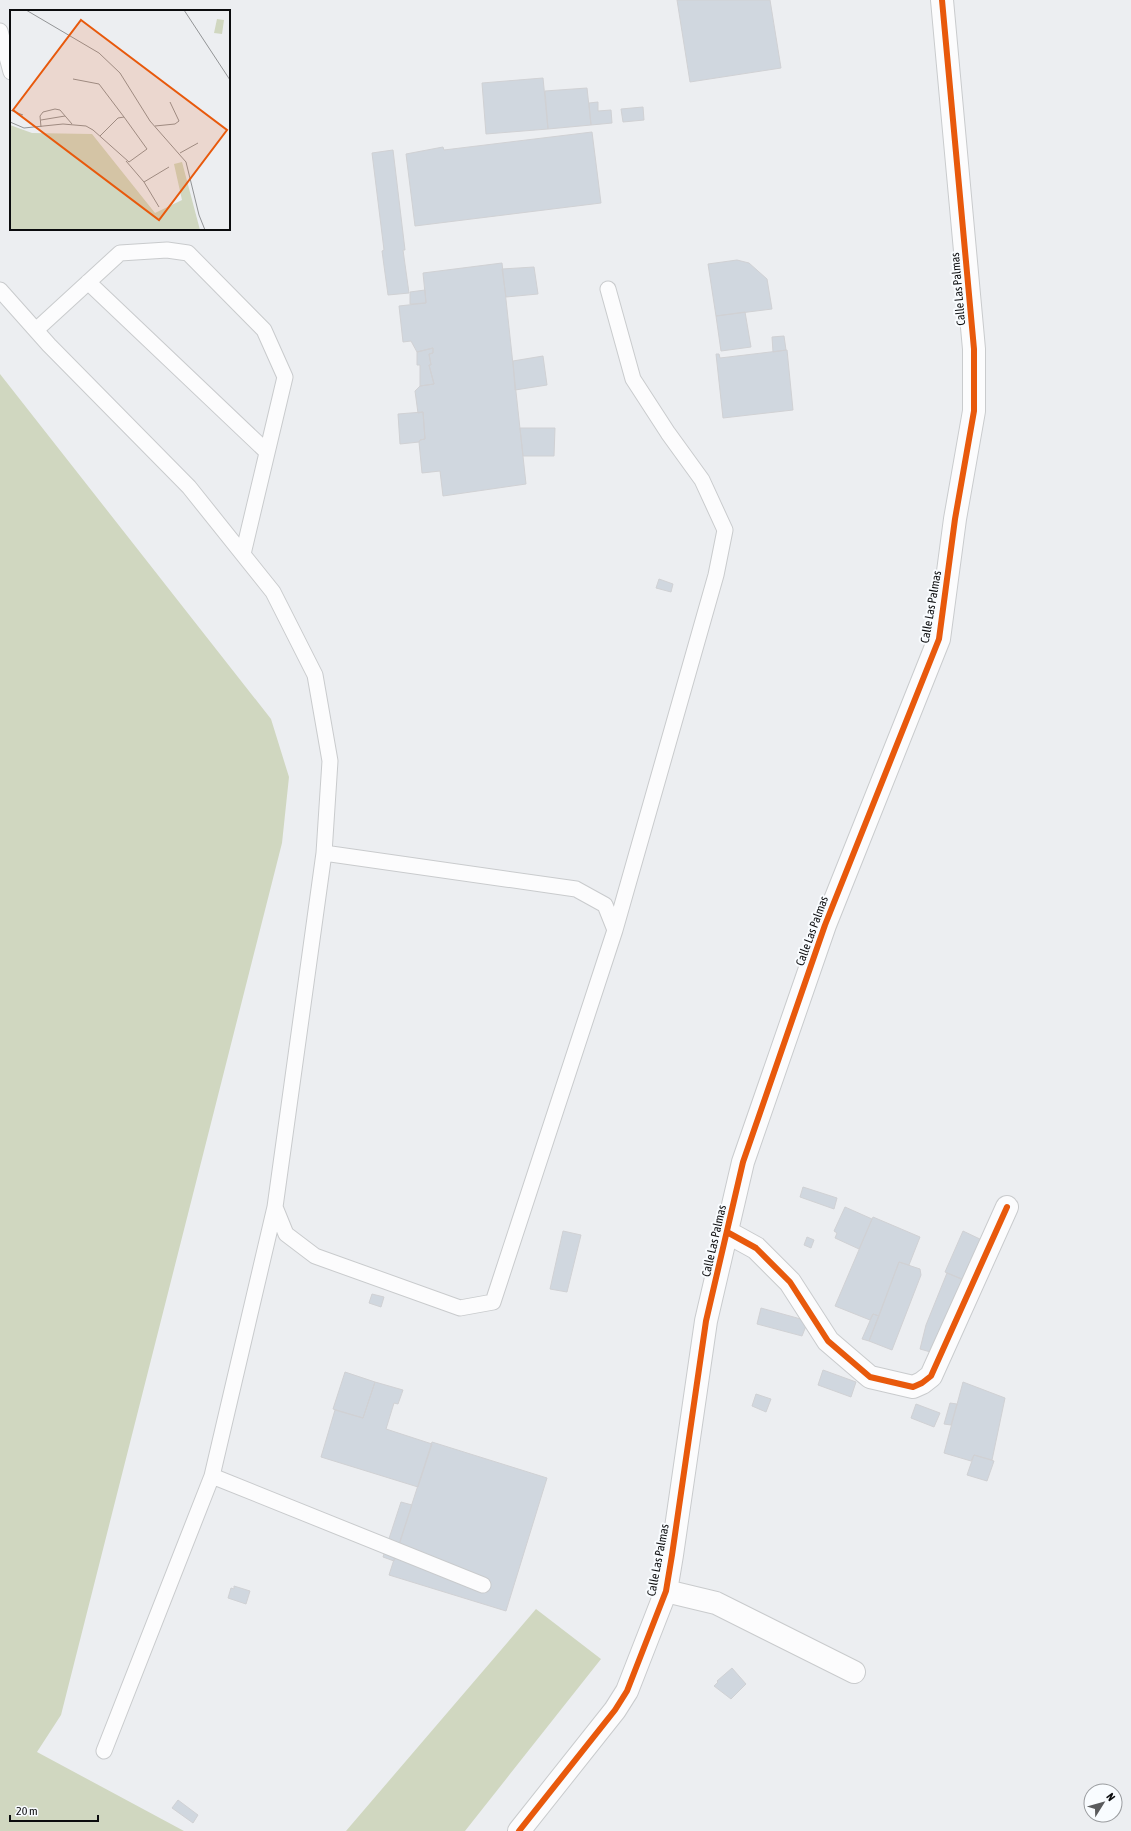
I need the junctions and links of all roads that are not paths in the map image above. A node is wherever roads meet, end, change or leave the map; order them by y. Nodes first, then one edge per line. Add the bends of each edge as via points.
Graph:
1 (942, 0) edge
2 (0, 31) edge
3 (10, 68) edge
4 (88, 282) junction
5 (0, 290) edge
6 (608, 290) dead end
7 (36, 330) junction
8 (267, 452) junction
9 (243, 554) junction
10 (324, 853) junction
11 (615, 930) junction
12 (275, 1207) junction
13 (1007, 1207) dead end
14 (727, 1232) junction
15 (212, 1476) junction
16 (483, 1585) dead end
17 (666, 1591) junction
18 (854, 1672) dead end
19 (104, 1752) dead end
20 (519, 1831) edge

1 - 14 street, Calle Las Palmas via 975,376 974,411 955,519 939,639 825,925 743,1162
2 - 3 lane
4 - 7 lane
4 - 8 lane
4 - 8 lane via 120,253 167,250 188,253 264,330 285,377
5 - 7 lane
6 - 11 lane via 633,379 702,480 725,530 716,575
7 - 9 lane via 189,487
8 - 9 lane
9 - 10 lane via 273,592 315,675 330,761
10 - 11 lane via 576,889 605,906
10 - 12 lane
11 - 12 lane via 493,1302 460,1308 315,1256 286,1234
12 - 15 lane
13 - 14 street via 931,1376 913,1387 870,1378 828,1341 790,1282 756,1248
14 - 17 street, Calle Las Palmas via 706,1321
15 - 16 lane
15 - 19 lane
17 - 18 street via 716,1603
17 - 20 street, Calle Las Palmas via 627,1691 615,1710

